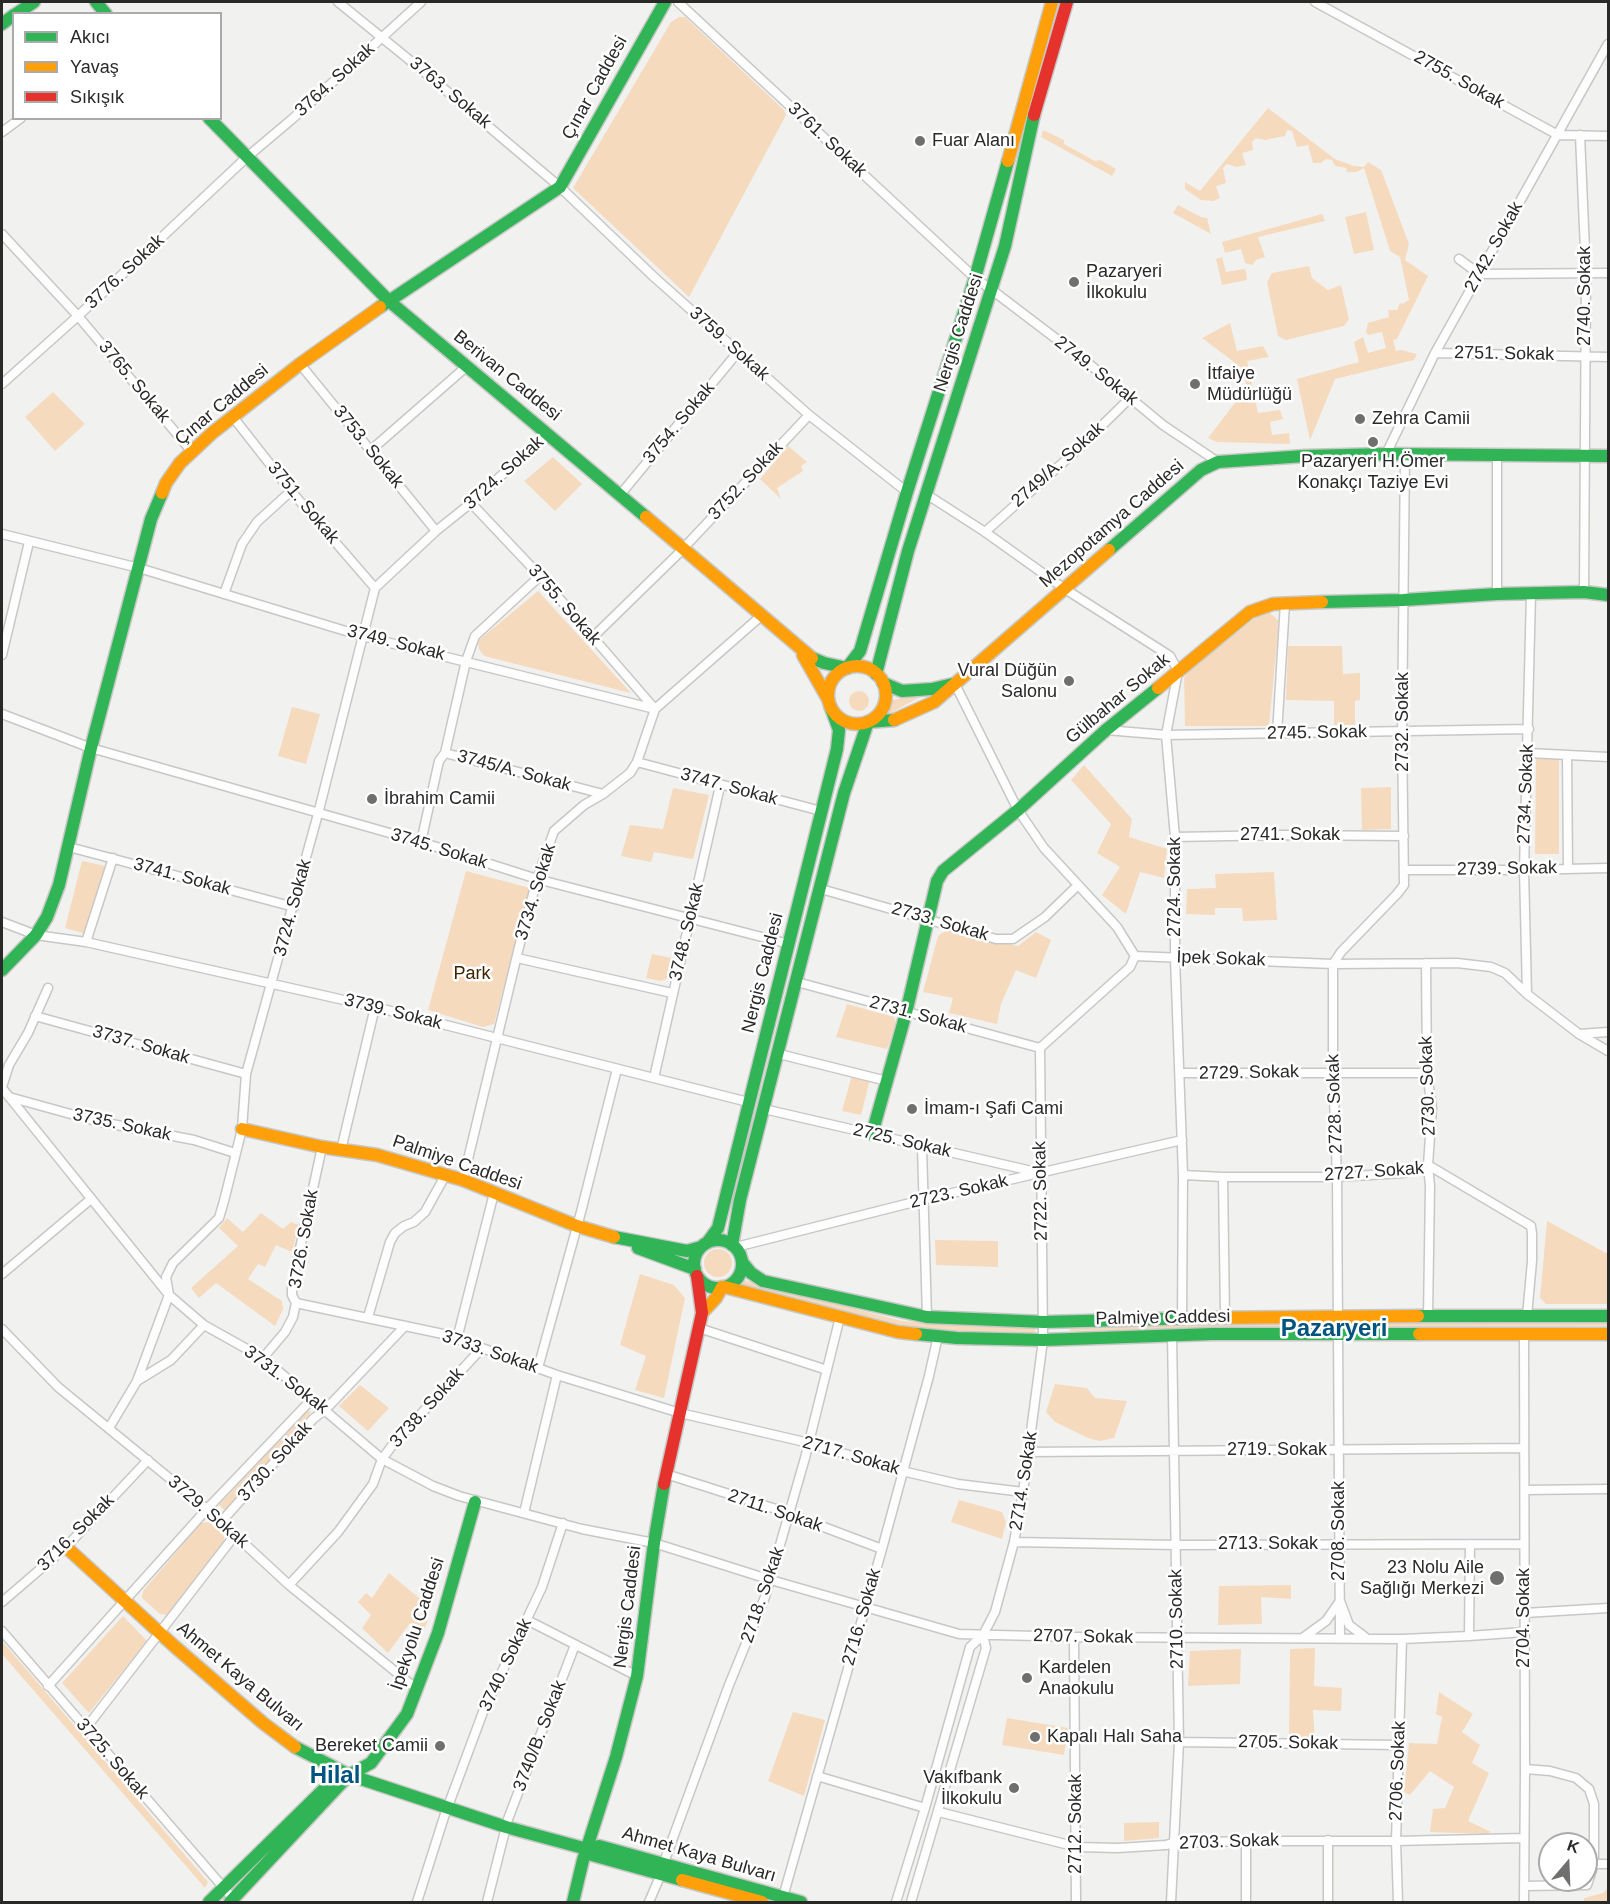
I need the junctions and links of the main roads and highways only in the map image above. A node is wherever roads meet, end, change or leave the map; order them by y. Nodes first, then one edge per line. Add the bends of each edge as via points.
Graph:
1 (34, 2) edge
2 (665, 2) edge
3 (1052, 2) edge
4 (1066, 2) edge
5 (18, 12) edge
6 (211, 120) edge
7 (389, 301) junction
8 (1608, 456) edge
9 (1608, 594) edge
10 (797, 646) junction
11 (847, 668) junction
12 (879, 679) junction
13 (955, 684) junction
14 (830, 704) junction
15 (868, 722) junction
16 (2, 970) edge
17 (242, 1129) road end
18 (872, 1134) road end
19 (620, 1239) junction
20 (704, 1245) junction
21 (734, 1246) junction
22 (742, 1262) junction
23 (696, 1272) junction
24 (723, 1287) junction
25 (702, 1313) junction
26 (1608, 1316) edge
27 (1608, 1334) edge
28 (474, 1502) road end
29 (66, 1547) road end
30 (349, 1775) junction
31 (587, 1849) junction
32 (662, 1869) junction
33 (209, 1902) edge
34 (233, 1902) edge
35 (573, 1902) edge
36 (762, 1902) edge
37 (801, 1902) edge

1 - 5 main road
2 - 7 main road, Çınar Caddesi via 560,187
3 - 11 main road, Nergis Caddesi via 975,279 860,651
4 - 12 main road, Nergis Caddesi via 1034,116 1005,246 908,551
6 - 7 main road, Berivan Caddesi
7 - 10 main road, Berivan Caddesi
7 - 16 main road, Çınar Caddesi via 233,417 180,463 166,483 151,519 69,848 47,917 36,935
8 - 13 main road, Mezopotamya Caddesi via 1386,454 1218,462 1201,470
9 - 18 main road, Gülbahar Sokak via 1497,594 1285,603 1250,612 943,871 937,881
10 - 11 main road via 818,661
10 - 14 main road
11 - 12 main road via 867,668
11 - 14 main road via 832,680
12 - 13 main road via 902,691
12 - 15 main road via 886,697 884,706
13 - 15 main road, Mezopotamya Caddesi via 914,713 896,720
14 - 15 main road via 845,722
14 - 20 main road, Nergis Caddesi via 839,730 821,811 718,1228
15 - 21 main road, Nergis Caddesi via 844,793 740,1200
17 - 19 main road, Palmiye Caddesi via 377,1155 463,1180
19 - 20 main road, Palmiye Caddesi via 687,1251
19 - 23 main road, Palmiye Caddesi
20 - 21 main road via 722,1240
20 - 23 main road via 694,1261
21 - 22 main road
22 - 24 main road via 738,1277
22 - 26 main road, Palmiye Caddesi via 763,1281 927,1317 1044,1322 1225,1317
23 - 24 main road via 709,1286
23 - 25 main road
24 - 25 main road
24 - 27 main road, Palmiye Caddesi via 898,1332 938,1336 1043,1340
25 - 31 main road, Nergis Caddesi via 666,1474 637,1676
28 - 30 main road, İpekyolu Caddesi via 438,1633 407,1714 371,1763
29 - 30 main road, Ahmet Kaya Bulvarı via 263,1723 303,1752
30 - 31 main road, Ahmet Kaya Bulvarı via 506,1827
30 - 33 main road via 323,1791
30 - 34 main road, İpekyolu Caddesi
31 - 32 main road, Ahmet Kaya Bulvarı via 592,1855
31 - 35 main road, Nergis Caddesi
32 - 36 main road, Ahmet Kaya Bulvarı
32 - 37 main road, Ahmet Kaya Bulvarı

